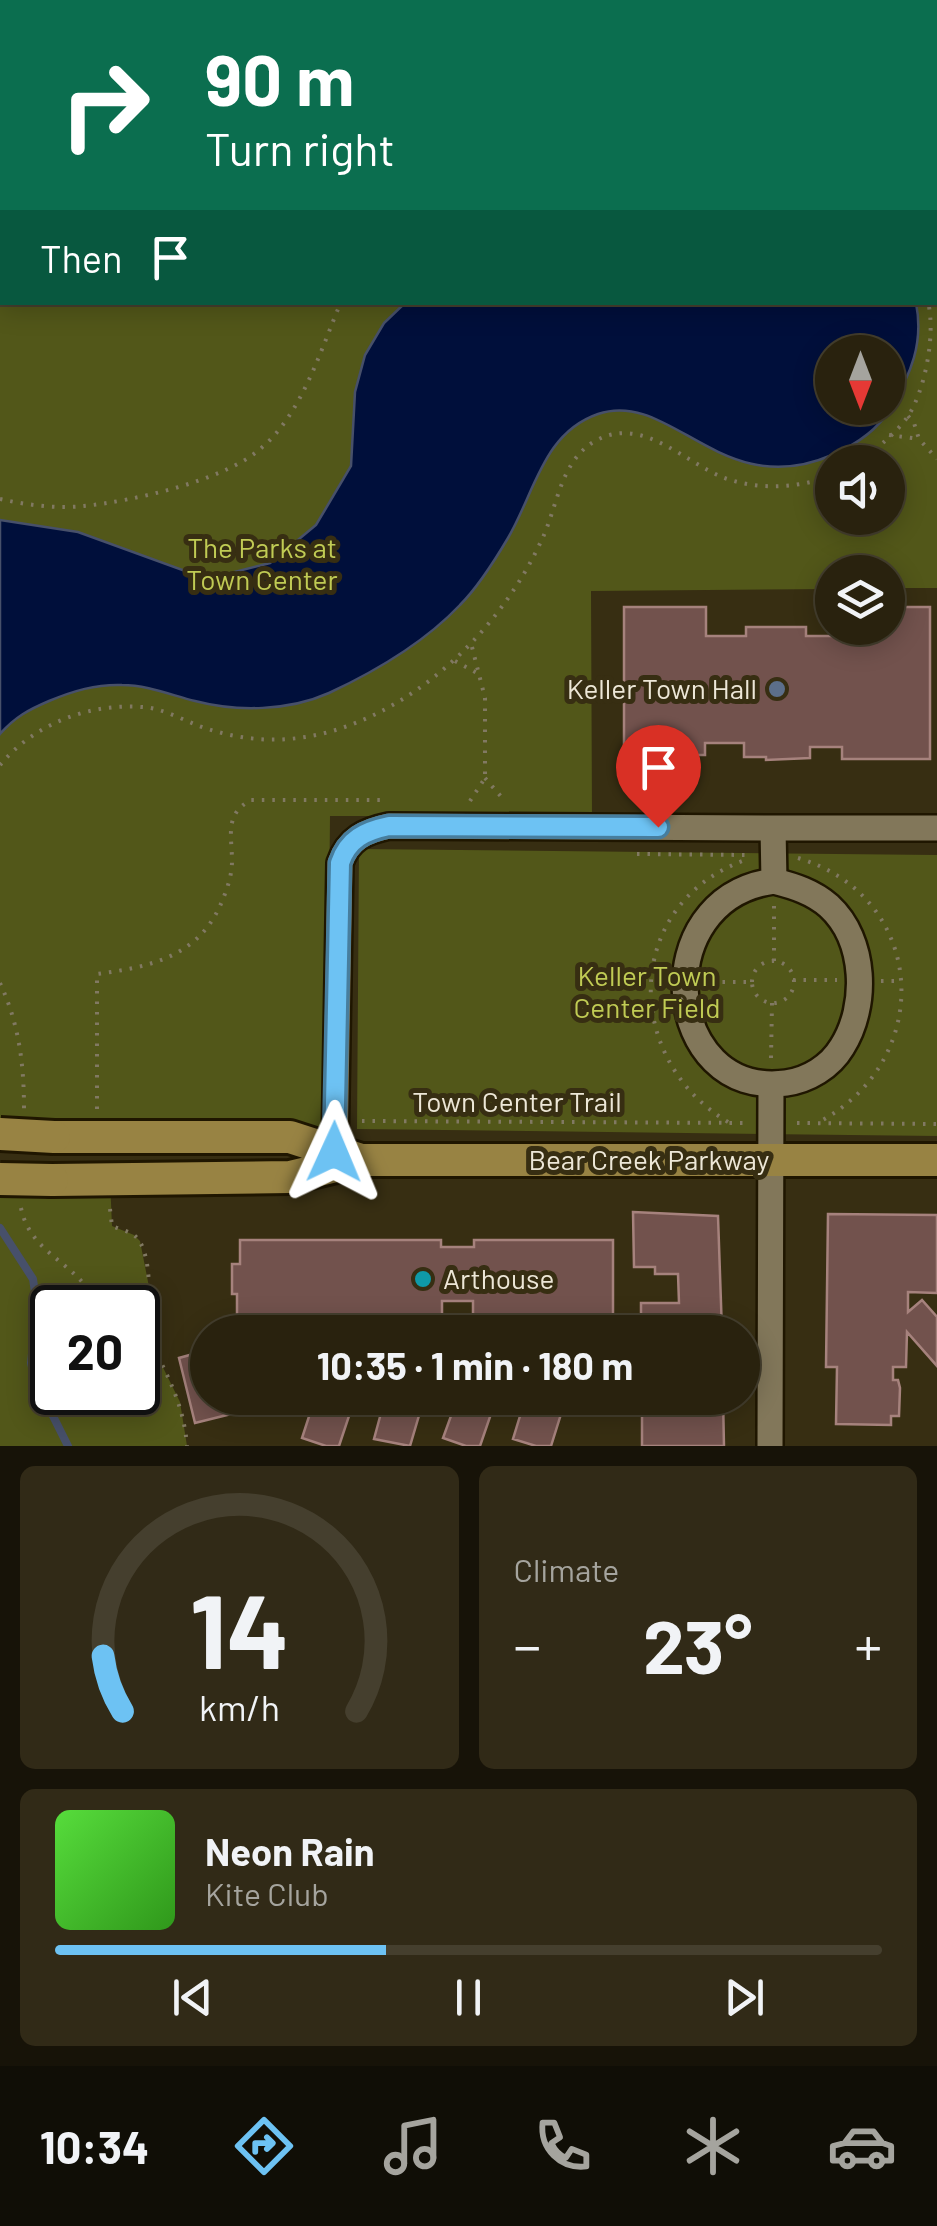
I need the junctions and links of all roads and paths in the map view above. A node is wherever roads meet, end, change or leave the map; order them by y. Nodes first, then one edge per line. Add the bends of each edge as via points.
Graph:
1 (340, 305) edge
2 (928, 305) edge
3 (908, 416) junction
4 (889, 436) junction
5 (919, 439) junction
6 (878, 445) edge
7 (937, 460) edge
8 (815, 480) edge
9 (0, 499) edge
10 (471, 645) junction
11 (453, 660) junction
12 (477, 673) junction
13 (0, 764) edge
14 (485, 778) junction
15 (390, 800) dead end
16 (504, 800) dead end
17 (470, 801) dead end
18 (773, 828) junction
19 (937, 828) edge
20 (774, 881) junction
21 (774, 961) junction
22 (772, 1003) junction
23 (771, 1084) junction
24 (97, 1114) dead end
25 (335, 1117) junction
26 (770, 1123) junction
27 (937, 1124) edge
28 (0, 1134) edge
29 (348, 1156) junction
30 (770, 1160) junction
31 (937, 1160) edge
32 (0, 1178) edge
33 (110, 1209) dead end
34 (149, 1285) edge
35 (160, 1362) edge
36 (186, 1446) edge
37 (770, 1446) edge

1 - 9 path via 305,387 280,426 261,450 228,471 84,506
2 - 3 path via 928,360
3 - 4 path
3 - 5 path
4 - 5 path
4 - 6 path
5 - 7 path
8 - 10 path via 752,485 644,437 597,440 570,467 526,570
10 - 11 path
10 - 12 path
11 - 12 path
11 - 13 path via 410,694 328,732 268,741 144,707 108,709 57,720
12 - 14 path via 486,707
14 - 16 path
14 - 17 path
15 - 24 path via 251,800 240,806 232,821 229,884 203,934 154,964 97,974
18 - 19 street
18 - 20 street
18 - 25 street via 389,826 356,838 340,863
20 - 21 path
20 - 23 street via 831,908 853,944 859,986 842,1048 808,1077
20 - 23 street via 752,884 703,920 684,978 689,1015 708,1052 736,1076
21 - 22 path via 793,980 788,996
21 - 22 path via 756,969 752,982 756,994
22 - 23 path
23 - 26 street
25 - 26 path, Town Center Trail
25 - 29 street
26 - 27 path, Town Center Trail
26 - 30 street
28 - 29 main road, Bear Creek Parkway, bridge via 290,1137
29 - 30 main road, Bear Creek Parkway
29 - 32 main road, Bear Creek Parkway, bridge via 290,1177
30 - 31 main road, Bear Creek Parkway
30 - 37 street
33 - 34 path via 112,1226 140,1242
35 - 36 path via 180,1402

